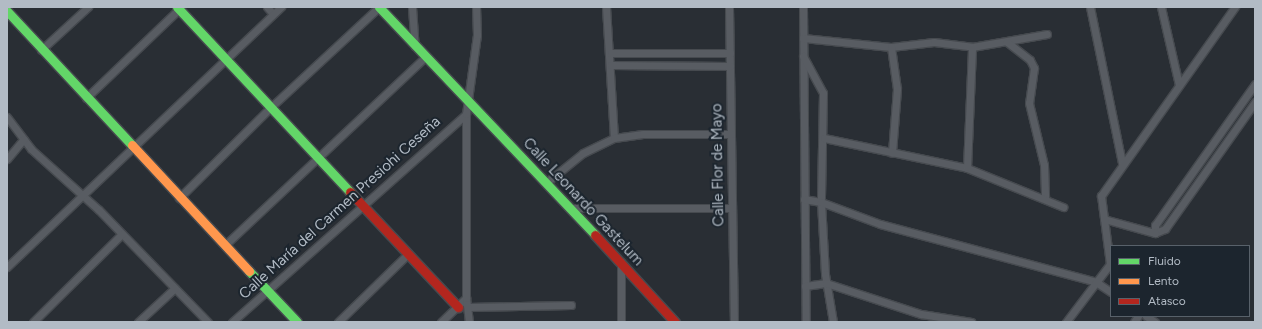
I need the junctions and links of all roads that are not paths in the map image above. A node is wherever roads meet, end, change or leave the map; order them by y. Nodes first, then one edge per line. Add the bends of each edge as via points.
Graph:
1 (88, 7) edge
2 (267, 7) edge
3 (281, 7) edge
4 (379, 7) edge
5 (412, 7) edge
6 (476, 7) edge
7 (606, 7) edge
8 (729, 7) edge
9 (803, 7) edge
10 (1090, 7) edge
11 (1161, 7) edge
12 (1235, 7) edge
13 (178, 8) edge
14 (7, 11) edge
15 (273, 14) junction
16 (1046, 34) dead end
17 (803, 38) junction
18 (1007, 42) junction
19 (415, 46) junction
20 (891, 47) junction
21 (972, 47) junction
22 (41, 50) junction
23 (611, 53) junction
24 (730, 53) junction
25 (803, 56) junction
26 (425, 57) junction
27 (225, 58) junction
28 (611, 65) junction
29 (730, 66) junction
30 (1255, 84) edge
31 (1179, 85) junction
32 (86, 98) junction
33 (468, 102) junction
34 (1255, 102) edge
35 (271, 107) junction
36 (466, 114) junction
37 (7, 117) edge
38 (731, 134) junction
39 (614, 138) junction
40 (824, 138) junction
41 (24, 139) junction
42 (134, 149) junction
43 (892, 153) junction
44 (317, 156) junction
45 (7, 159) edge
46 (1122, 163) junction
47 (967, 168) junction
48 (548, 182) junction
49 (83, 197) junction
50 (179, 198) junction
51 (804, 199) junction
52 (1045, 199) junction
53 (822, 202) junction
54 (362, 204) junction
55 (1063, 207) dead end
56 (572, 208) junction
57 (732, 208) junction
58 (1104, 219) junction
59 (1155, 233) junction
60 (122, 234) junction
61 (225, 245) junction
62 (407, 255) junction
63 (621, 262) junction
64 (7, 267) edge
65 (1096, 282) junction
66 (826, 283) junction
67 (805, 286) junction
68 (175, 288) junction
69 (267, 290) junction
70 (1110, 291) edge
71 (571, 305) dead end
72 (463, 307) junction
73 (33, 322) edge
74 (138, 322) edge
75 (208, 322) edge
76 (232, 322) edge
77 (297, 322) edge
78 (338, 322) edge
79 (441, 322) edge
80 (469, 322) edge
81 (621, 322) edge
82 (675, 322) edge
83 (734, 322) edge
84 (806, 322) edge
85 (833, 322) edge
86 (971, 322) edge
87 (1066, 322) edge

1 - 22 street
2 - 15 street
3 - 15 street
4 - 19 street, Calle Leonardo Gastelum
4 - 35 street
5 - 19 street
6 - 33 street via 477,36
7 - 23 street
8 - 24 street, Calle Flor de Mayo
9 - 17 street
10 - 46 street
11 - 31 street
12 - 31 street
13 - 27 street
13 - 32 street
14 - 22 street
15 - 27 street
16 - 18 street
17 - 20 street
17 - 25 street
18 - 21 street
18 - 52 street via 1030,60 1034,68 1030,103 1044,165
19 - 26 street, Calle Leonardo Gastelum
20 - 21 street via 934,42
20 - 43 street via 897,89
21 - 47 street
22 - 32 street
23 - 24 street
23 - 28 street
24 - 29 street, Calle Flor de Mayo
25 - 40 street via 823,93
25 - 51 street
26 - 33 street, Calle Leonardo Gastelum
26 - 44 street
27 - 35 street
27 - 42 street
28 - 29 street
28 - 39 street
29 - 38 street, Calle Flor de Mayo
30 - 59 street via 1155,225
31 - 46 street
32 - 42 street
33 - 36 street
33 - 48 street, Calle Leonardo Gastelum
34 - 59 street via 1165,229
35 - 44 street
35 - 50 street
36 - 54 street, Calle María del Carmen Presiohi Ceseña
36 - 72 street via 466,298
37 - 41 street
38 - 39 street via 643,134
38 - 57 street, Calle Flor de Mayo
39 - 48 street via 583,153
40 - 43 street
40 - 53 street
41 - 45 street
41 - 49 street via 58,176
42 - 49 street
42 - 50 street
43 - 47 street
44 - 54 street
44 - 61 street
46 - 58 street via 1101,196
47 - 52 street
48 - 56 street, Calle Leonardo Gastelum
49 - 60 street
49 - 64 street
50 - 61 street
51 - 53 street
51 - 67 street
52 - 55 street
53 - 65 street via 880,224
53 - 66 street
54 - 62 street
54 - 69 street, Calle María del Carmen Presiohi Ceseña
56 - 57 street
56 - 63 street, Calle Leonardo Gastelum
57 - 83 street, Calle Flor de Mayo
58 - 59 street
58 - 65 street via 1110,264
60 - 68 street
60 - 73 street
61 - 69 street
62 - 72 street
62 - 78 street
63 - 81 street
63 - 82 street, Calle Leonardo Gastelum
65 - 70 street
65 - 87 street
66 - 67 street
66 - 85 street
66 - 86 street via 921,314
67 - 84 street
68 - 74 street
68 - 75 street
69 - 76 street, Calle María del Carmen Presiohi Ceseña
69 - 77 street
71 - 72 street
72 - 79 street
72 - 80 street

